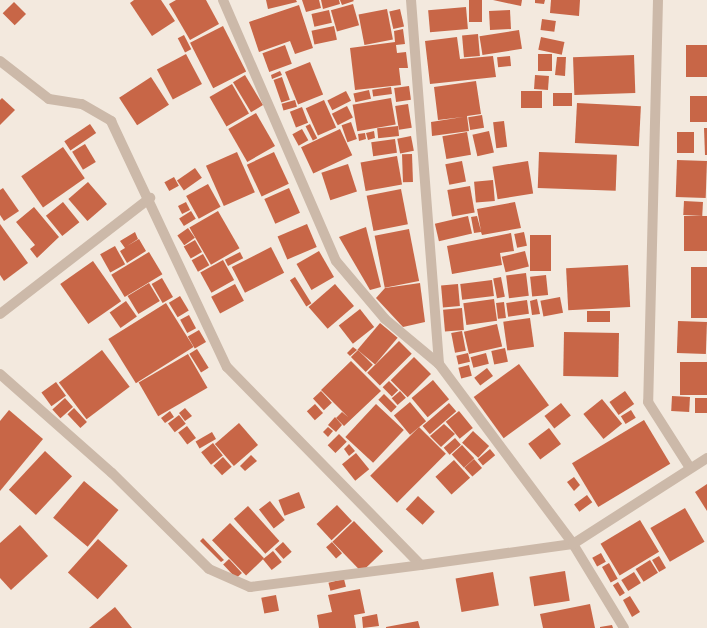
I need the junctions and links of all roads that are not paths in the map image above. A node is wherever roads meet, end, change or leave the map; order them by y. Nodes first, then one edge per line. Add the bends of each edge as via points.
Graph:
1 (224, 0) edge
2 (411, 0) edge
3 (658, 0) edge
4 (0, 61) edge
5 (150, 198) junction
6 (0, 314) edge
7 (439, 364) junction
8 (0, 374) edge
9 (707, 458) edge
10 (690, 468) junction
11 (573, 544) junction
12 (421, 565) junction
13 (624, 628) edge

1 - 7 street via 336,261 384,319
2 - 7 street
3 - 10 street via 648,402
4 - 5 street via 49,98 82,104 111,121
5 - 6 street
5 - 12 street via 227,367
7 - 11 street
8 - 12 street via 112,473 209,569 250,587
9 - 10 street
10 - 11 street
11 - 12 street
11 - 13 street

